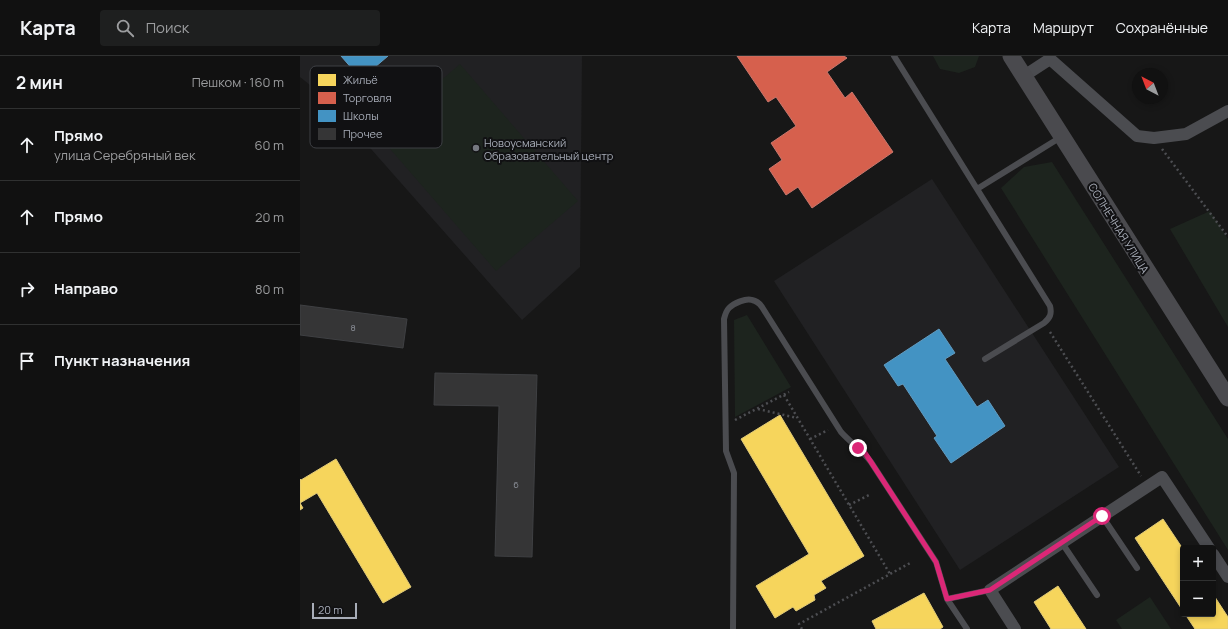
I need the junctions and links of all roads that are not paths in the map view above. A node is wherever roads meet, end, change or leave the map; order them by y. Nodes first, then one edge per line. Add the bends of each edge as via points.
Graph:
1 (894, 56) edge
2 (1011, 56) edge
3 (1051, 57) edge
4 (1024, 76) junction
5 (1228, 111) edge
6 (1062, 136) junction
7 (977, 189) junction
8 (985, 359) dead end
9 (1228, 398) edge
10 (1102, 516) junction
11 (1062, 543) junction
12 (1207, 545) edge
13 (1216, 559) edge
14 (1136, 568) dead end
15 (1228, 577) edge
16 (990, 590) junction
17 (1097, 595) dead end
18 (947, 599) junction
19 (733, 629) edge
20 (967, 629) edge
21 (1015, 629) edge

1 - 7 lane
2 - 4 street, СОЛНЕЧНАЯ УЛИЦА
3 - 4 street
3 - 5 street via 1137,136 1154,138 1186,134
4 - 6 street, СОЛНЕЧНАЯ УЛИЦА
6 - 7 lane
6 - 9 street, СОЛНЕЧНАЯ УЛИЦА
7 - 8 lane via 1050,306 1051,312 1044,323
10 - 11 street
10 - 12 street via 1162,477
10 - 14 lane
11 - 16 street
11 - 17 lane
13 - 15 street
16 - 18 lane
16 - 21 street
18 - 19 lane via 936,562 865,453 842,432 762,307 752,299 729,307 724,319 726,450 734,473
18 - 20 lane

